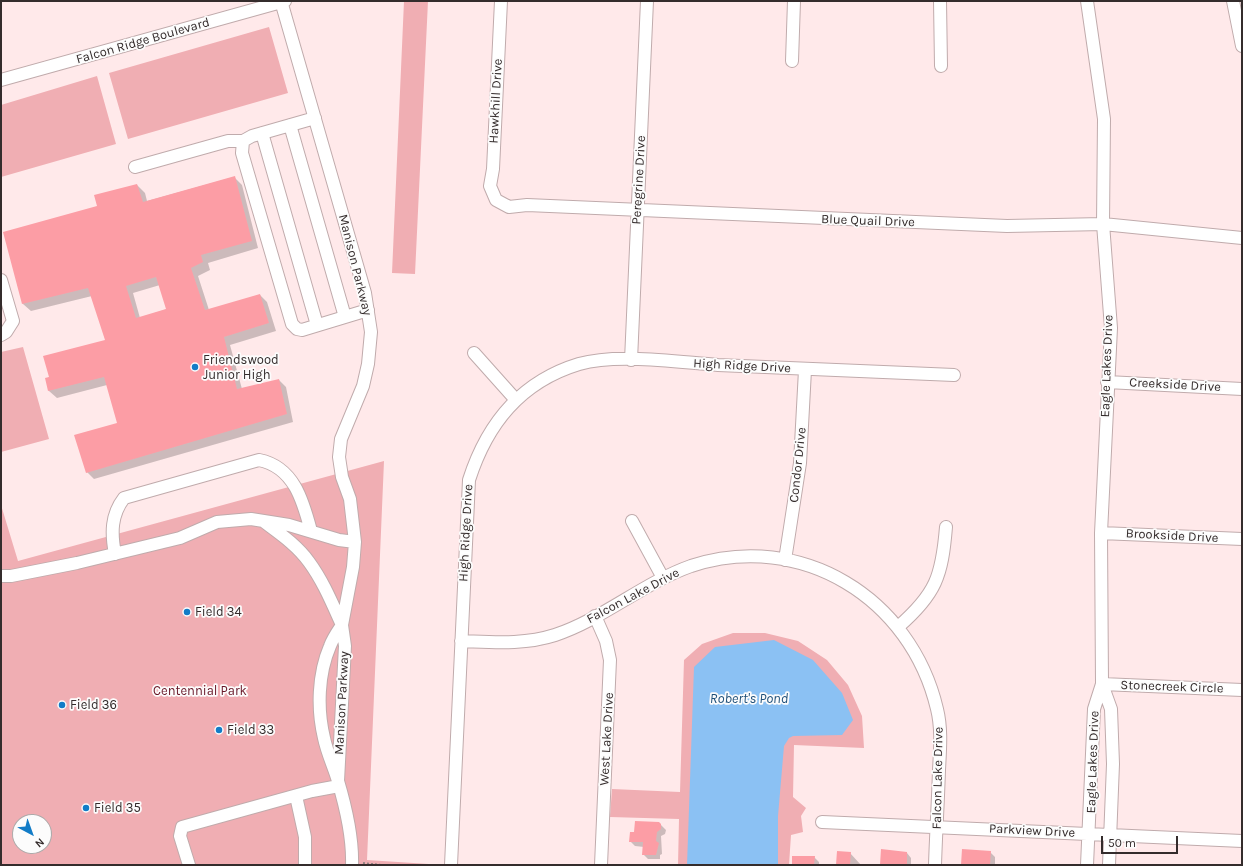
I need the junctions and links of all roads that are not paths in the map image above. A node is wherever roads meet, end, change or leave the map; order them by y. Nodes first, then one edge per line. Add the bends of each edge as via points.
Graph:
1 (283, 1) edge
2 (501, 1) edge
3 (647, 1) edge
4 (794, 1) edge
5 (940, 1) edge
6 (1087, 1) edge
7 (1233, 1) edge
8 (1242, 46) edge
9 (792, 61) dead end
10 (940, 66) dead end
11 (1, 80) edge
12 (316, 118) junction
13 (290, 125) junction
14 (262, 134) junction
15 (243, 141) junction
16 (135, 167) dead end
17 (496, 200) joint
18 (638, 209) junction
19 (1103, 224) junction
20 (1242, 238) edge
21 (1, 280) edge
22 (368, 310) junction
23 (345, 317) junction
24 (317, 325) junction
25 (1, 335) edge
26 (474, 353) dead end
27 (631, 360) junction
28 (805, 370) junction
29 (954, 375) dead end
30 (1107, 382) junction
31 (1242, 388) edge
32 (516, 400) junction
33 (262, 521) junction
34 (632, 521) dead end
35 (946, 527) dead end
36 (311, 531) junction
37 (1101, 533) junction
38 (1242, 539) edge
39 (355, 542) junction
40 (115, 554) junction
41 (785, 560) junction
42 (1, 576) edge
43 (663, 578) junction
44 (595, 616) junction
45 (342, 625) junction
46 (898, 627) junction
47 (461, 641) junction
48 (1102, 684) junction
49 (1242, 690) edge
50 (339, 784) junction
51 (296, 796) junction
52 (822, 822) dead end
53 (937, 826) junction
54 (1090, 835) junction
55 (1111, 836) junction
56 (1242, 841) edge
57 (189, 865) edge
58 (305, 865) edge
59 (352, 865) edge
60 (451, 865) edge
61 (601, 865) edge
62 (935, 865) edge
63 (1088, 865) edge
64 (1109, 865) edge

1 - 11 street, Falcon Ridge Boulevard
1 - 12 street, Manison Parkway
2 - 17 street, Hawkhill Drive via 490,186
3 - 18 street, Peregrine Drive
4 - 9 street
5 - 10 street
6 - 19 street, Eagle Lakes Drive via 1104,120
7 - 8 street
12 - 13 street
12 - 22 street, Manison Parkway
13 - 14 street
13 - 23 street
14 - 15 street
14 - 24 street
15 - 16 street via 228,141
15 - 24 street via 242,153 292,324 296,329 302,330
17 - 18 street, Blue Quail Drive via 509,207 526,205
18 - 19 street, Blue Quail Drive via 765,217 1007,226
18 - 27 street, Peregrine Drive
19 - 20 street, Blue Quail Drive
19 - 30 street, Eagle Lakes Drive via 1111,328
21 - 25 street via 13,321
22 - 23 street
22 - 39 street, Manison Parkway via 371,332 368,364 363,386 341,439 339,456 342,477 350,499
23 - 24 street
26 - 32 street
27 - 28 street, High Ridge Drive
27 - 32 street, High Ridge Drive via 601,360 580,364 555,373
28 - 29 street, High Ridge Drive
28 - 41 street, Condor Drive via 800,463
30 - 31 street, Creekside Drive
30 - 37 street, Eagle Lakes Drive
32 - 47 street, High Ridge Drive via 498,419 485,439 469,480
33 - 36 street
33 - 40 street via 251,519 217,522 180,538
33 - 45 street via 289,541 308,561 327,591
34 - 43 street
35 - 46 street via 938,578 928,596
36 - 39 street
36 - 40 street via 303,499 294,483 270,462 259,460 124,498 113,518 112,537
37 - 38 street, Brookside Drive
37 - 48 street, Eagle Lakes Drive
39 - 45 street, Manison Parkway
40 - 42 street
41 - 43 street, Falcon Lake Drive via 748,556 717,560 691,566
41 - 46 street, Falcon Lake Drive via 821,570 862,591
43 - 44 street, Falcon Lake Drive
44 - 47 street, Falcon Lake Drive via 571,629 528,641
44 - 61 street, West Lake Drive via 606,641 610,660
45 - 50 street, Manison Parkway via 345,646
45 - 50 street, Manison Parkway via 330,645 322,674 319,707 324,738
46 - 53 street, Falcon Lake Drive via 923,667 938,710 940,734
47 - 60 street, High Ridge Drive
48 - 49 street, Stonecreek Circle
48 - 54 street, Eagle Lakes Drive via 1094,709
48 - 55 street, Eagle Lakes Drive via 1111,709
50 - 51 street
50 - 59 street, Manison Parkway via 351,840
51 - 57 street via 182,827 180,836
51 - 58 street via 304,837
52 - 53 street, Parkview Drive
53 - 54 street, Parkview Drive
53 - 62 street, Falcon Lake Drive
54 - 55 street, Parkview Drive
54 - 63 street, Eagle Lakes Drive
55 - 56 street, Parkview Drive
55 - 64 street, Eagle Lakes Drive

